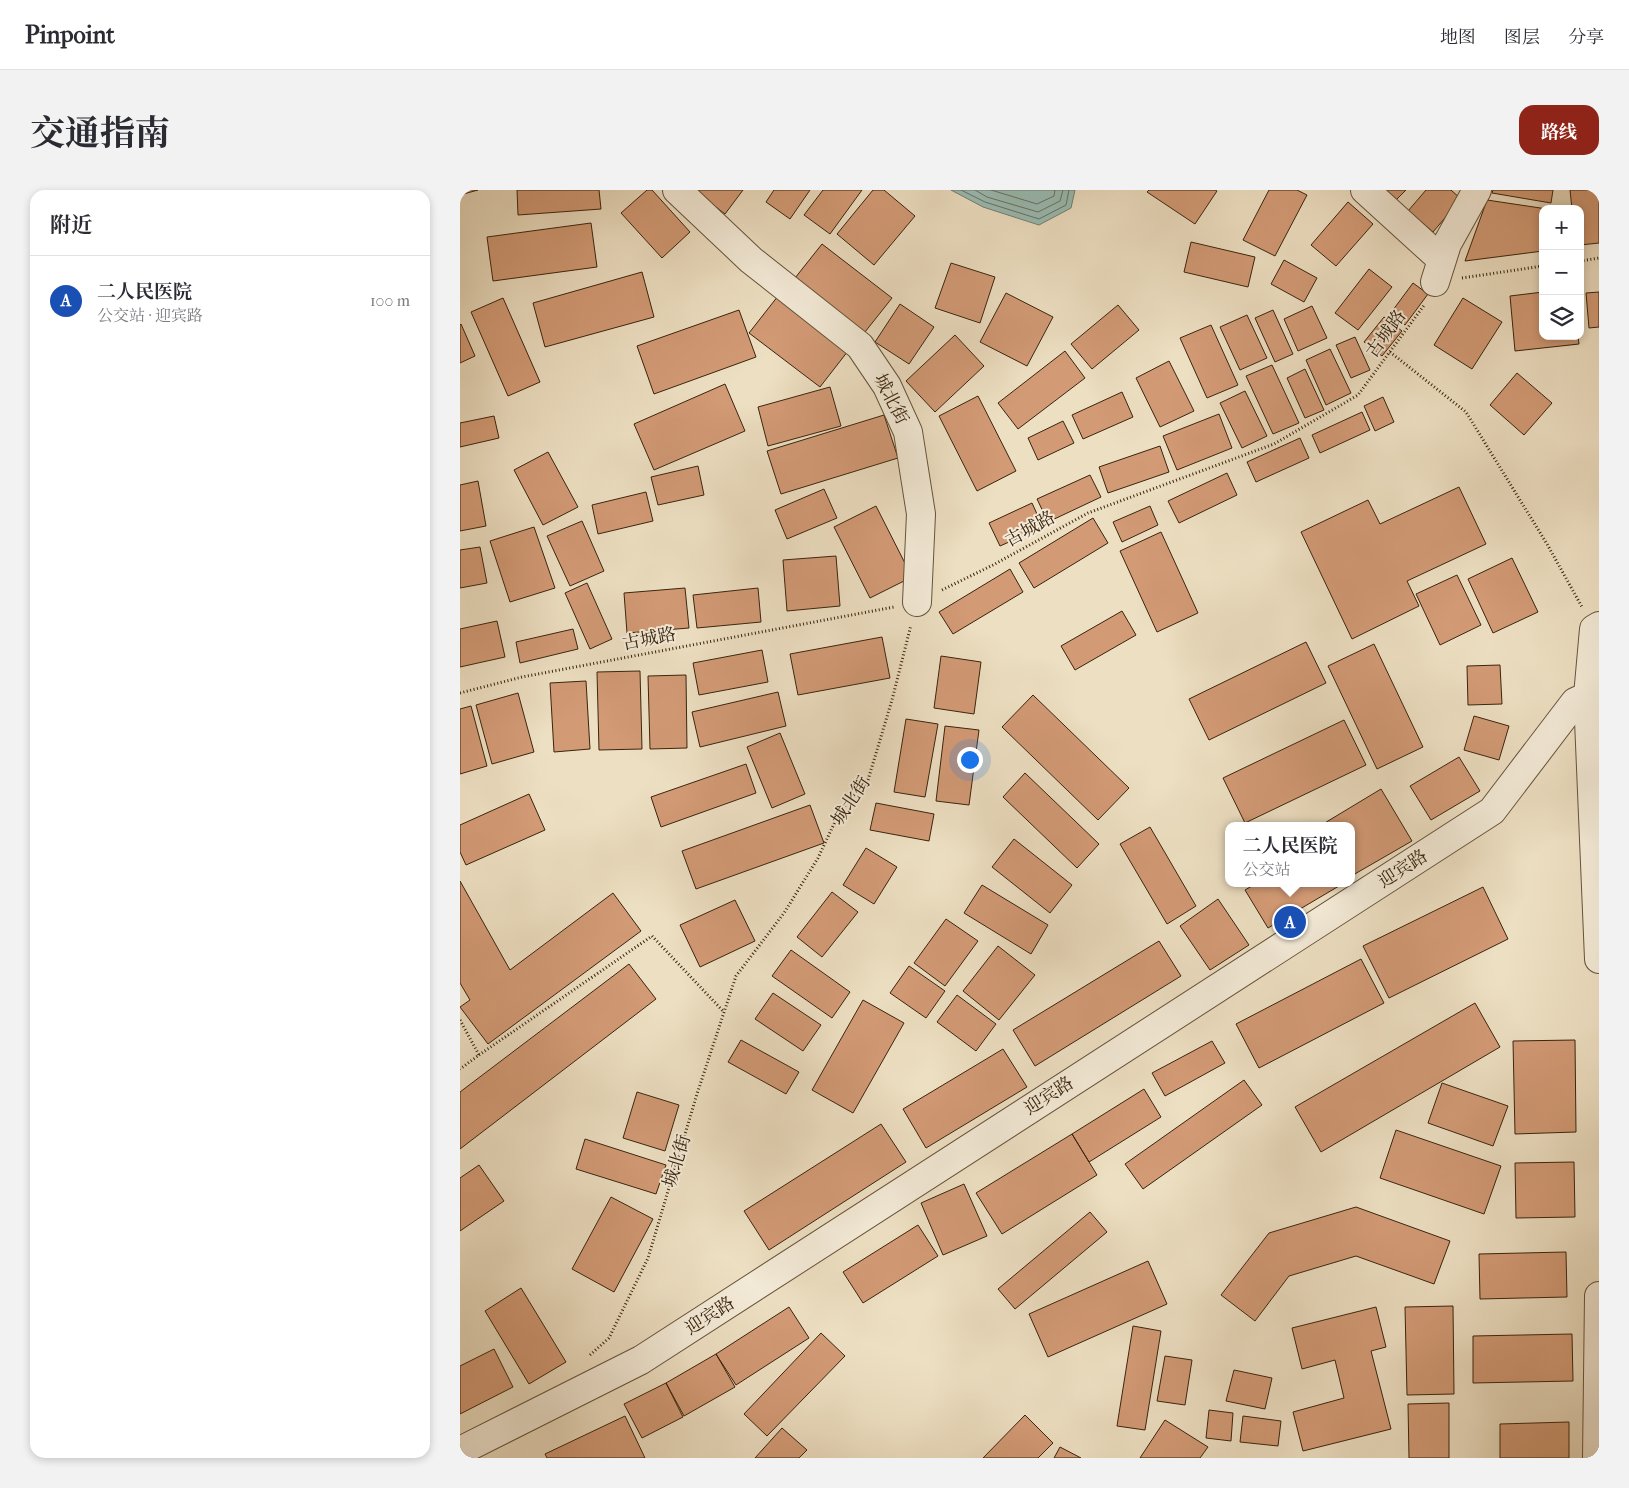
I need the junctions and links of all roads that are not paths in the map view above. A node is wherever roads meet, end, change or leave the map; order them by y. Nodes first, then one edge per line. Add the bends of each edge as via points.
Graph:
1 (677, 190) edge
2 (1365, 190) edge
3 (1477, 190) edge
4 (917, 602) road end
5 (1597, 628) edge
6 (1594, 694) edge
7 (1599, 959) edge
8 (1599, 1296) edge
9 (460, 1451) edge
10 (1597, 1458) edge

1 - 4 street, 城北街 via 751,260 860,346 887,386 908,432 921,514
2 - 3 street via 1438,271 1447,244
5 - 6 street
6 - 7 street
6 - 9 street, 迎宾路 via 1575,702 1492,811 641,1360
8 - 10 street

